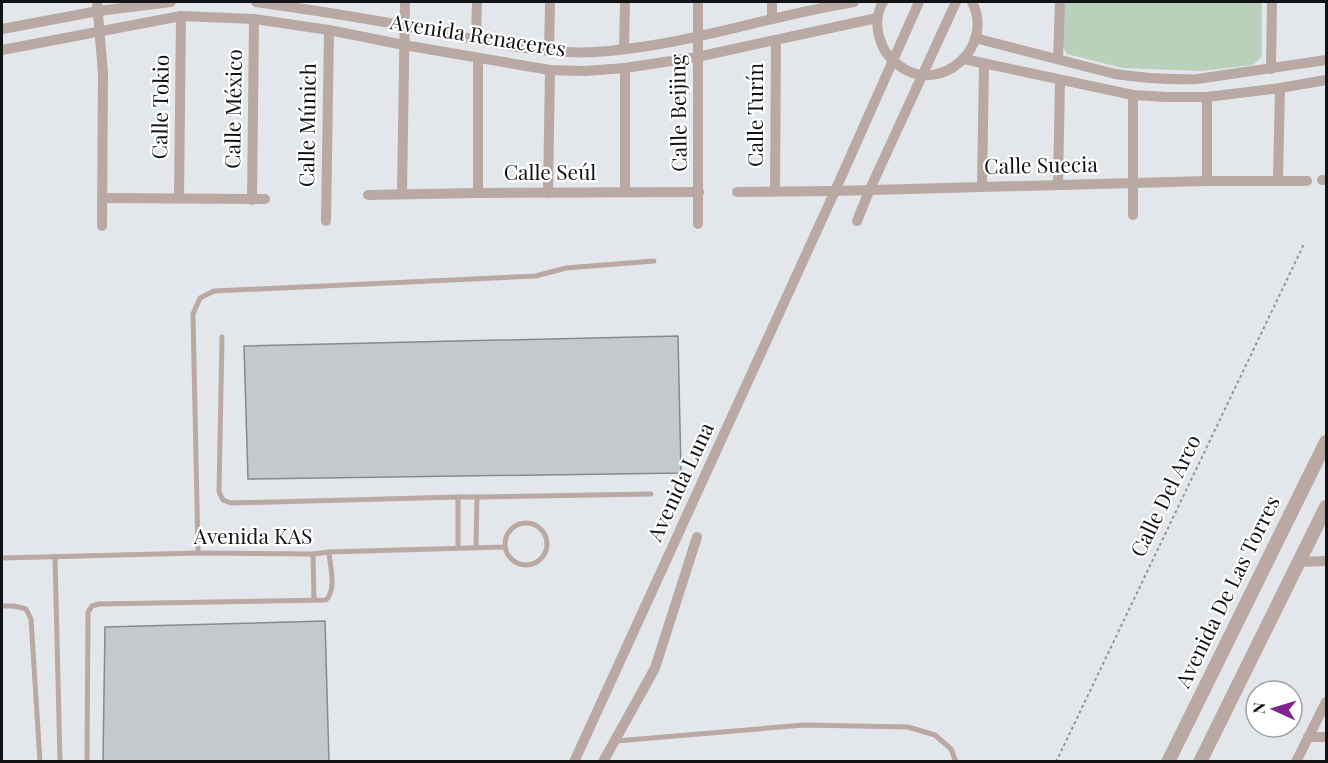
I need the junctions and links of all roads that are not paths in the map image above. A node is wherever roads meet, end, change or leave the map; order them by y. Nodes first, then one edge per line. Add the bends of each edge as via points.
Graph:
1 (171, 2) edge
2 (256, 2) edge
3 (333, 2) edge
4 (405, 2) edge
5 (477, 2) edge
6 (550, 2) edge
7 (625, 2) edge
8 (698, 2) edge
9 (772, 2) edge
10 (851, 2) edge
11 (883, 2) edge
12 (920, 2) edge
13 (956, 2) edge
14 (972, 2) edge
15 (1060, 2) edge
16 (1272, 2) edge
17 (98, 6) edge
18 (333, 13) junction
19 (182, 16) junction
20 (877, 18) junction
21 (255, 19) junction
22 (771, 19) junction
23 (405, 26) junction
24 (2, 29) edge
25 (328, 30) junction
26 (100, 31) junction
27 (697, 37) junction
28 (975, 38) junction
29 (476, 39) junction
30 (776, 40) junction
31 (404, 45) junction
32 (624, 49) junction
33 (2, 50) edge
34 (549, 51) junction
35 (697, 57) junction
36 (478, 59) junction
37 (964, 59) junction
38 (1058, 59) junction
39 (1326, 60) edge
40 (892, 61) junction
41 (984, 63) junction
42 (625, 68) junction
43 (1271, 69) junction
44 (550, 70) junction
45 (923, 75) junction
46 (1060, 80) junction
47 (1326, 80) edge
48 (1280, 88) junction
49 (1133, 95) junction
50 (1207, 97) junction
51 (1278, 180) junction
52 (1207, 181) junction
53 (1307, 181) dead end
54 (1058, 184) junction
55 (1132, 184) junction
56 (982, 186) junction
57 (870, 189) junction
58 (775, 191) junction
59 (836, 191) junction
60 (626, 192) junction
61 (699, 192) junction
62 (736, 192) dead end
63 (478, 193) junction
64 (548, 193) junction
65 (402, 194) junction
66 (369, 195) dead end
67 (103, 198) junction
68 (179, 198) junction
69 (265, 199) dead end
70 (252, 200) junction
71 (1133, 215) dead end
72 (858, 220) dead end
73 (326, 221) dead end
74 (698, 224) dead end
75 (102, 226) dead end
76 (654, 261) dead end
77 (222, 337) dead end
78 (1326, 442) edge
79 (651, 494) dead end
80 (458, 497) junction
81 (477, 497) junction
82 (1326, 511) edge
83 (697, 537) dead end
84 (476, 547) junction
85 (504, 547) junction
86 (458, 548) junction
87 (329, 552) junction
88 (198, 553) junction
89 (313, 554) junction
90 (55, 557) junction
91 (2, 558) edge
92 (1326, 561) edge
93 (1300, 562) junction
94 (314, 600) junction
95 (2, 606) edge
96 (1326, 702) edge
97 (1308, 737) junction
98 (1326, 737) edge
99 (615, 741) junction
100 (39, 762) edge
101 (60, 762) edge
102 (87, 762) edge
103 (574, 762) edge
104 (603, 762) edge
105 (956, 762) edge
106 (1168, 762) edge
107 (1200, 762) edge
108 (1296, 762) edge

1 - 17 street
2 - 18 street, Avenida Renaceres
3 - 18 street
4 - 23 street
5 - 29 street
6 - 34 street
7 - 32 street
8 - 27 street, Calle Beijing
9 - 22 street
10 - 22 street, Avenida Renaceres
11 - 20 street
12 - 40 street, Avenida Luna
13 - 45 street
14 - 28 street via 977,16
15 - 38 street
16 - 43 street
17 - 24 street
17 - 26 street
18 - 23 street, Avenida Renaceres
19 - 21 street, Avenida Renaceres
19 - 26 street, Avenida Renaceres
19 - 68 street, Calle Tokio
20 - 30 street, Avenida Renaceres
20 - 40 street via 880,41
21 - 25 street, Avenida Renaceres
21 - 70 street, Calle México
22 - 27 street, Avenida Renaceres
23 - 29 street, Avenida Renaceres
23 - 31 street
25 - 31 street, Avenida Renaceres
25 - 73 street, Calle Múnich
26 - 33 street, Avenida Renaceres
26 - 67 street
27 - 32 street, Avenida Renaceres
27 - 35 street, Calle Beijing
28 - 37 street
28 - 38 street
29 - 34 street, Avenida Renaceres
30 - 35 street, Avenida Renaceres
30 - 58 street, Calle Turín
31 - 36 street, Avenida Renaceres
31 - 65 street
32 - 34 street, Avenida Renaceres
35 - 42 street, Avenida Renaceres
35 - 61 street, Calle Beijing
36 - 44 street, Avenida Renaceres
36 - 63 street
37 - 41 street
37 - 45 street via 938,74
38 - 43 street via 1115,74 1180,80
39 - 43 street
40 - 45 street
40 - 59 street, Avenida Luna
41 - 46 street
41 - 56 street
42 - 44 street, Avenida Renaceres
42 - 60 street
44 - 64 street
45 - 57 street
46 - 49 street
46 - 54 street
47 - 48 street
48 - 50 street
48 - 51 street
49 - 50 street
49 - 55 street
50 - 52 street
51 - 52 street, Calle Suecia
51 - 53 street, Calle Suecia
52 - 55 street, Calle Suecia
54 - 55 street, Calle Suecia
54 - 56 street, Calle Suecia
55 - 71 street
56 - 57 street, Calle Suecia
57 - 59 street, Calle Suecia
57 - 72 street
58 - 59 street, Calle Suecia
58 - 62 street, Calle Suecia
59 - 103 street, Avenida Luna
60 - 61 street, Calle Seúl
60 - 64 street, Calle Seúl
61 - 74 street, Calle Beijing
63 - 64 street, Calle Seúl
63 - 65 street, Calle Seúl
65 - 66 street, Calle Seúl
67 - 68 street
67 - 75 street
68 - 70 street
69 - 70 street
76 - 88 lane via 566,268 536,276 214,291 200,298 193,314
77 - 80 lane via 219,492 223,500 231,503
78 - 106 street, Avenida De Las Torres
79 - 81 lane
80 - 81 lane
80 - 86 lane
81 - 84 lane
82 - 93 street
83 - 99 street via 655,668
84 - 85 lane, Avenida KAS
84 - 86 lane, Avenida KAS
85 - 85 lane via 508,532 520,523 536,524 546,535 548,550 539,562 524,567 511,560
86 - 87 lane, Avenida KAS
87 - 89 lane, Avenida KAS
87 - 94 lane via 330,596
88 - 89 lane, Avenida KAS
88 - 90 lane, Avenida KAS
89 - 94 lane
90 - 91 lane, Avenida KAS
90 - 101 lane
92 - 93 street
93 - 107 street
94 - 102 lane via 92,606 88,612
95 - 100 lane via 26,609 31,619
96 - 97 street
97 - 98 street
97 - 108 street
99 - 104 street
99 - 105 lane via 804,725 908,727 935,735 951,749

